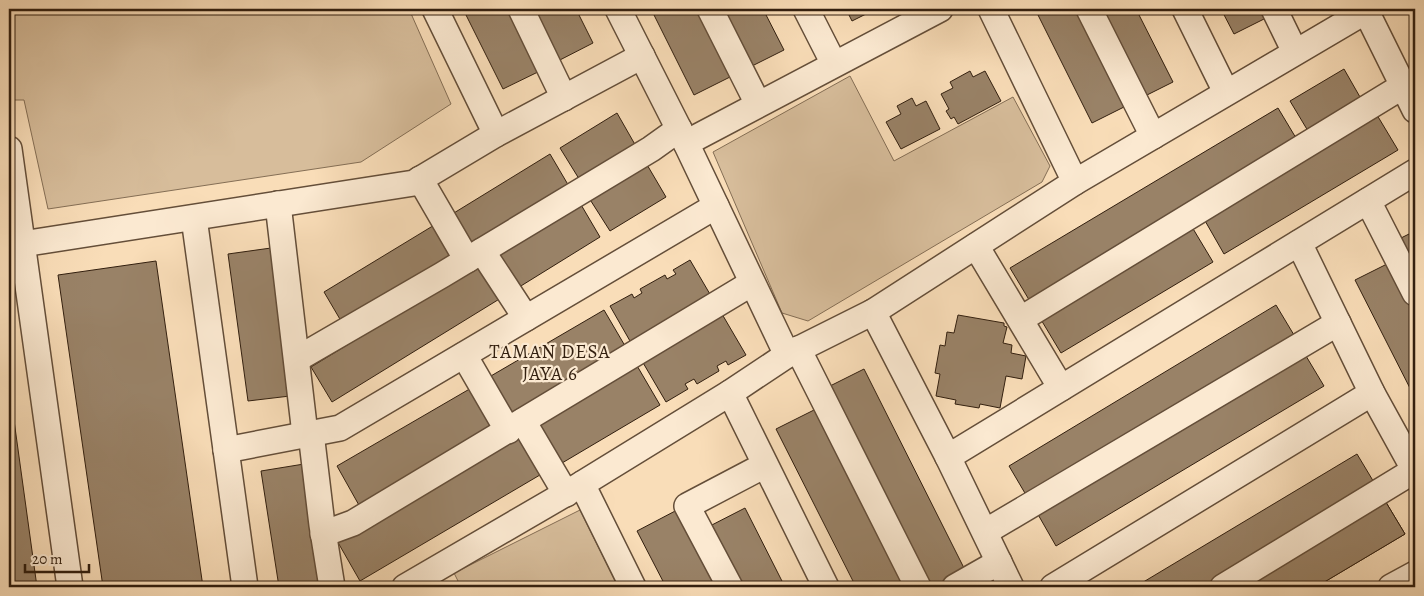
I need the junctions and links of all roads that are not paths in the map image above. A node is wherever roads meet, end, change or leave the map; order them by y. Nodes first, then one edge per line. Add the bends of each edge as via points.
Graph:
1 (435, 9) edge
2 (521, 9) edge
3 (618, 9) edge
4 (710, 9) edge
5 (806, 9) edge
6 (940, 9) edge
7 (991, 9) edge
8 (1089, 9) edge
9 (1185, 9) edge
10 (1274, 9) edge
11 (1365, 10) edge
12 (904, 17) edge
13 (1295, 52) junction
14 (642, 56) junction
15 (834, 64) junction
16 (1403, 86) junction
17 (1226, 92) junction
18 (564, 98) junction
19 (758, 104) junction
20 (1415, 110) edge
21 (496, 134) junction
22 (682, 136) junction
23 (1153, 136) junction
24 (9, 149) edge
25 (1415, 172) edge
26 (420, 179) junction
27 (1075, 182) junction
28 (1368, 201) junction
29 (278, 204) junction
30 (716, 206) junction
31 (194, 218) junction
32 (1299, 243) junction
33 (22, 244) junction
34 (976, 246) junction
35 (474, 255) junction
36 (752, 283) junction
37 (1415, 293) edge
38 (873, 312) junction
39 (526, 318) junction
40 (1021, 319) junction
41 (1338, 323) junction
42 (792, 352) junction
43 (464, 355) junction
44 (296, 359) junction
45 (1061, 388) junction
46 (730, 393) junction
47 (1372, 393) junction
48 (516, 426) junction
49 (308, 434) junction
50 (226, 450) junction
51 (948, 457) junction
52 (765, 465) junction
53 (1415, 470) edge
54 (574, 489) junction
55 (985, 532) junction
56 (323, 534) junction
57 (999, 562) junction
58 (1415, 574) edge
59 (441, 578) edge
60 (70, 587) edge
61 (245, 587) edge
62 (332, 587) edge
63 (405, 587) edge
64 (633, 587) edge
65 (730, 587) edge
66 (826, 587) edge
67 (916, 587) edge
68 (954, 587) edge
69 (1012, 587) edge
70 (1053, 587) edge
71 (1223, 587) edge
72 (1391, 587) edge

1 - 21 street
2 - 18 street
3 - 14 street
4 - 19 street
5 - 15 street
6 - 12 street
7 - 27 street
8 - 23 street
9 - 17 street
10 - 13 street
11 - 13 street
11 - 16 street
12 - 15 street
13 - 17 street
14 - 18 street
14 - 22 street
15 - 19 street
16 - 20 street
16 - 40 street
17 - 23 street
18 - 21 street
19 - 22 street
21 - 26 street
22 - 30 street
22 - 35 street via 651,149
23 - 27 street
24 - 33 street
25 - 28 street
26 - 29 street via 414,183
26 - 35 street
27 - 34 street
28 - 32 street
28 - 37 street
29 - 31 street
29 - 44 street
30 - 36 street
30 - 39 street
31 - 33 street
31 - 50 street
32 - 41 street
32 - 45 street
33 - 60 street
34 - 38 street
34 - 40 street
35 - 39 street
35 - 44 street
36 - 42 street
36 - 48 street
38 - 42 street
38 - 51 street
39 - 43 street
40 - 45 street
41 - 47 street
41 - 55 street
42 - 46 street
42 - 67 street
43 - 48 street
43 - 49 street via 340,428
44 - 49 street
45 - 51 street
46 - 52 street
46 - 54 street
47 - 53 street
47 - 70 street
48 - 54 street
48 - 56 street via 353,523
49 - 50 street
49 - 56 street
50 - 61 street
51 - 55 street
52 - 65 street via 687,506
52 - 66 street
53 - 71 street
54 - 59 street
54 - 64 street
55 - 57 street
56 - 62 street
57 - 68 street
57 - 69 street
58 - 72 street
59 - 63 street

